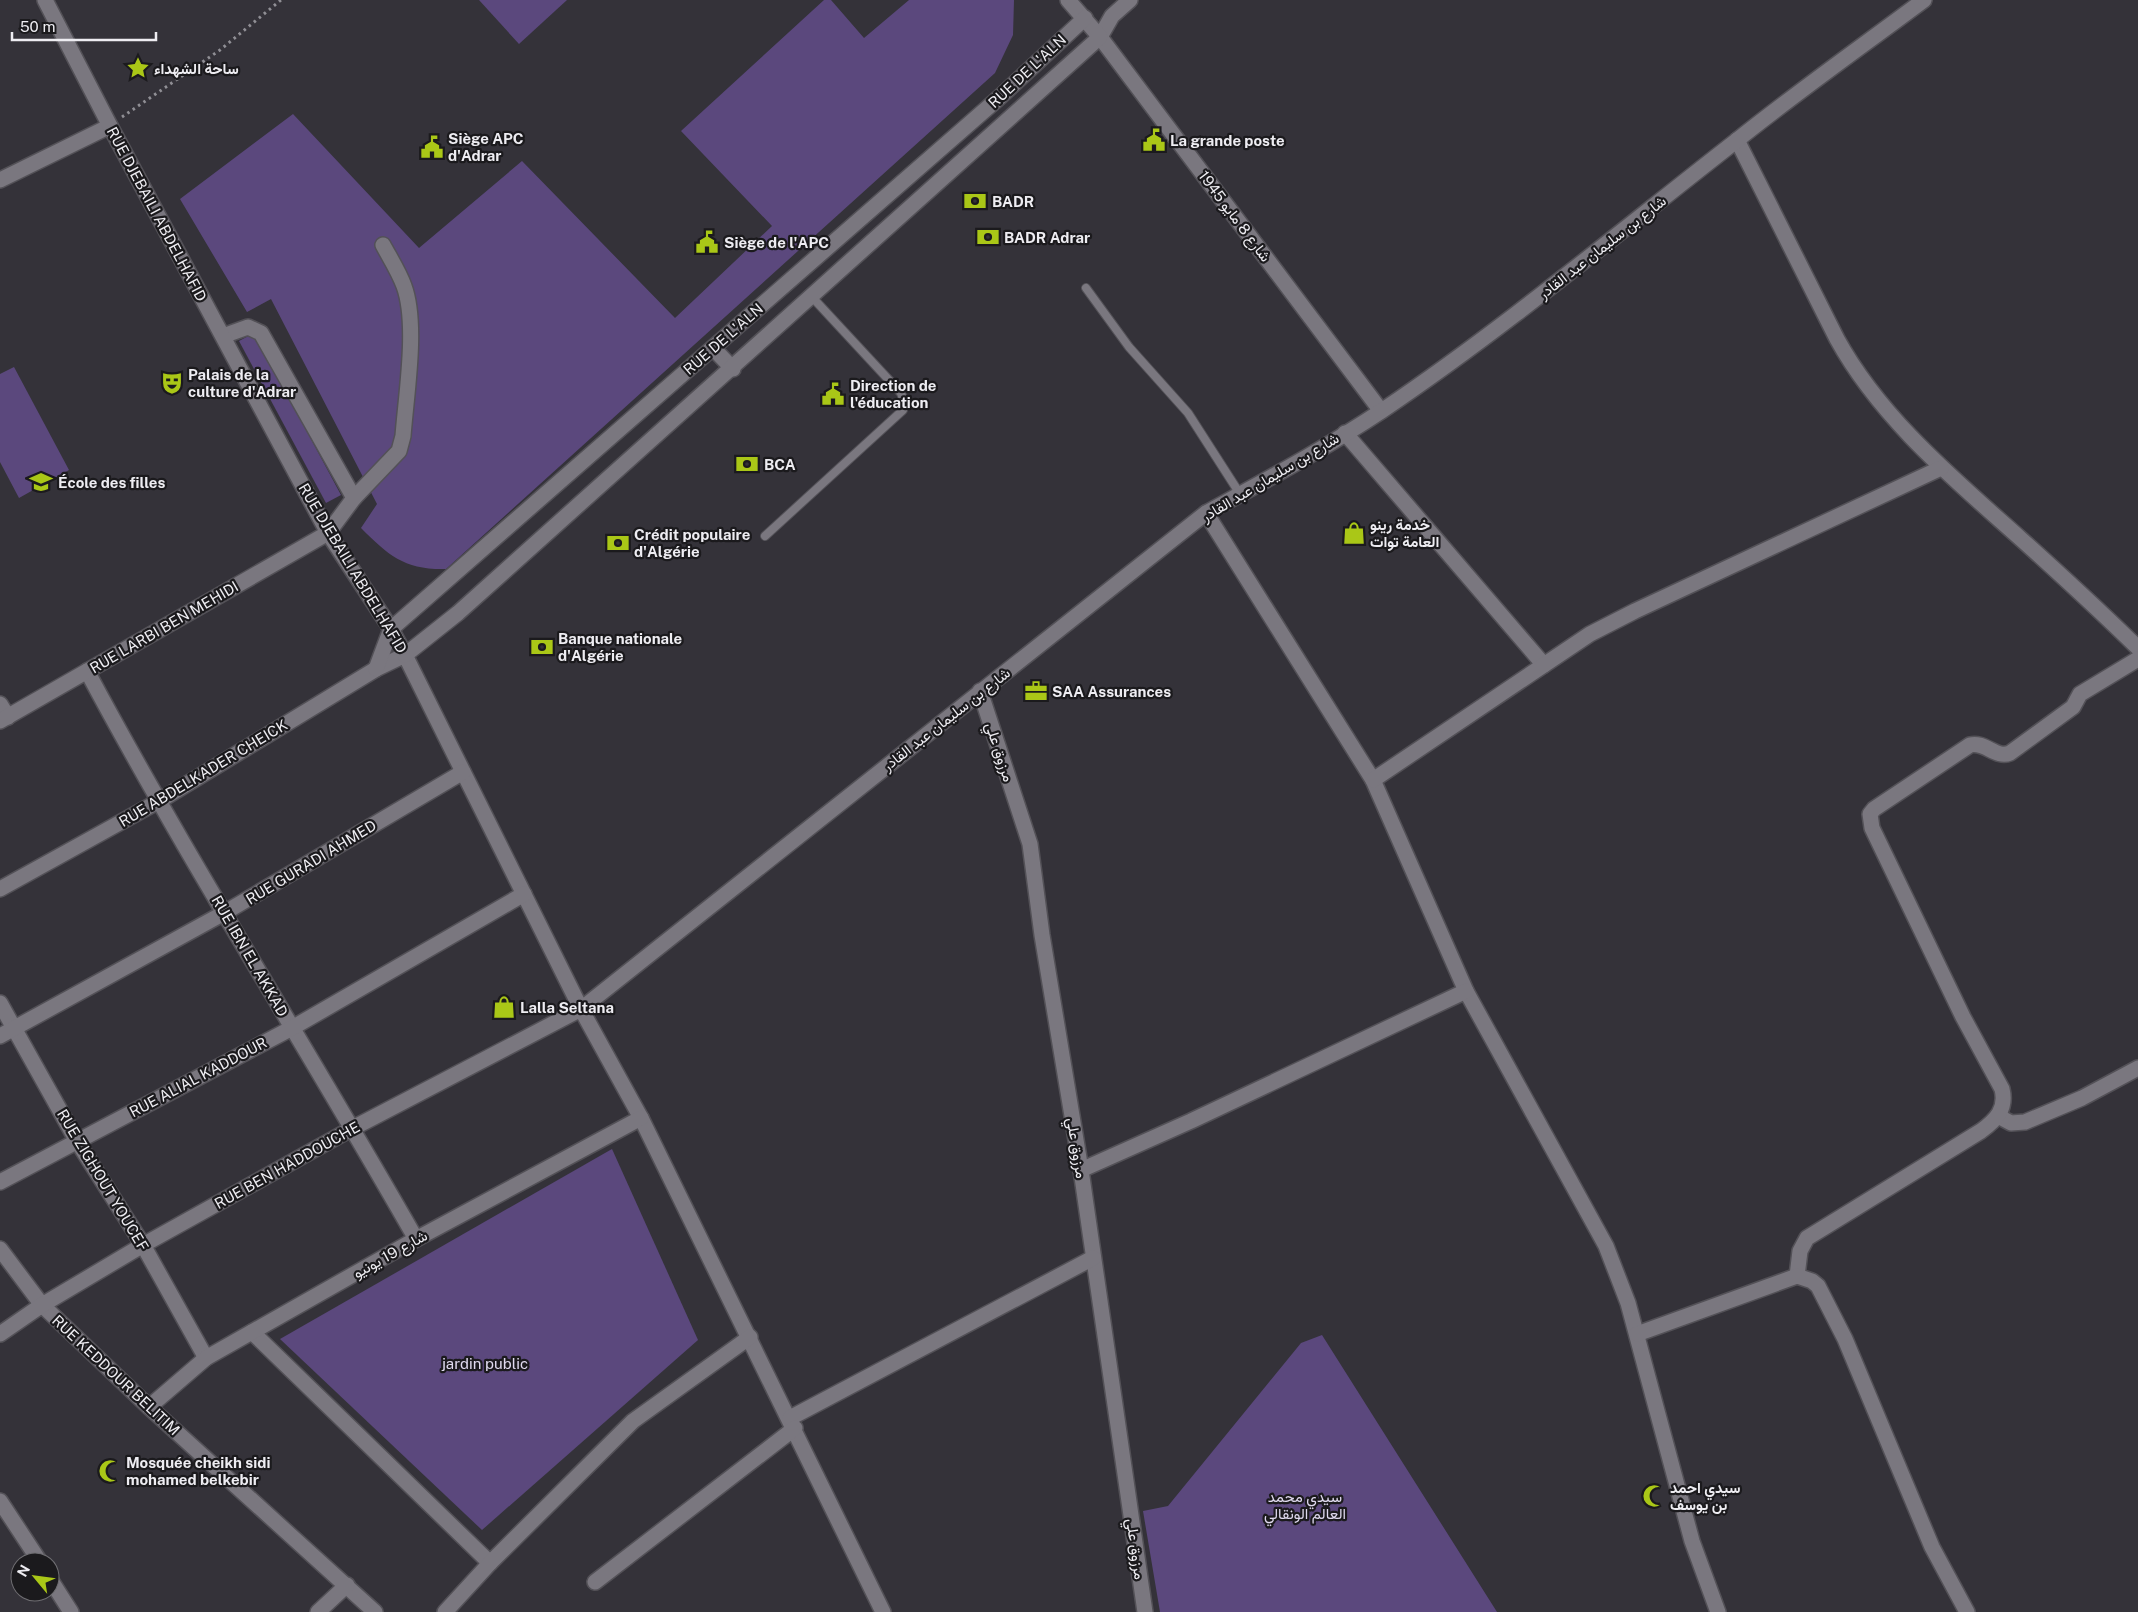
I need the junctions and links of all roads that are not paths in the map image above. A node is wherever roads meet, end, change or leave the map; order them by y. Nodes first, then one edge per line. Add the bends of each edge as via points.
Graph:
1 (45, 0) edge
2 (1068, 0) edge
3 (1130, 0) edge
4 (1924, 0) edge
5 (1112, 16) junction
6 (1085, 18) junction
7 (1100, 37) junction
8 (110, 126) junction
9 (1737, 140) junction
10 (0, 180) edge
11 (383, 245) dead end
12 (1086, 288) dead end
13 (812, 297) junction
14 (223, 336) junction
15 (714, 348) junction
16 (733, 369) junction
17 (1381, 411) junction
18 (1345, 433) junction
19 (1941, 468) junction
20 (1240, 494) junction
21 (354, 498) junction
22 (1206, 513) junction
23 (328, 533) junction
24 (766, 536) dead end
25 (391, 629) junction
26 (2138, 648) edge
27 (405, 655) junction
28 (2138, 660) edge
29 (1544, 665) junction
30 (376, 669) junction
31 (87, 671) junction
32 (980, 691) junction
33 (3, 714) edge
34 (463, 772) junction
35 (1373, 780) junction
36 (159, 801) junction
37 (0, 889) edge
38 (524, 894) junction
39 (224, 913) junction
40 (1466, 991) junction
41 (0, 1003) edge
42 (581, 1008) junction
43 (14, 1028) junction
44 (292, 1028) junction
45 (0, 1036) edge
46 (2138, 1068) edge
47 (1998, 1116) junction
48 (641, 1118) junction
49 (353, 1128) junction
50 (78, 1140) junction
51 (1081, 1170) junction
52 (0, 1182) edge
53 (416, 1239) junction
54 (143, 1245) junction
55 (0, 1249) edge
56 (1092, 1258) junction
57 (1796, 1276) junction
58 (42, 1305) junction
59 (252, 1332) junction
60 (0, 1334) edge
61 (1637, 1334) junction
62 (750, 1337) junction
63 (206, 1358) junction
64 (149, 1407) junction
65 (792, 1423) junction
66 (0, 1501) edge
67 (33, 1552) edge
68 (490, 1562) junction
69 (595, 1582) dead end
70 (347, 1585) junction
71 (60, 1595) edge
72 (71, 1612) edge
73 (318, 1612) edge
74 (375, 1612) edge
75 (445, 1612) edge
76 (883, 1612) edge
77 (1145, 1612) edge
78 (1718, 1612) edge
79 (1967, 1612) edge

1 - 8 street, RUE DJEBAILI ABDELHAFID
2 - 6 street, شارع 8 مايو 1945
3 - 5 street, RUE DE L'ALN
4 - 9 street, شارع بن سليمان عبد القادر
5 - 6 street
5 - 7 street, RUE DE L'ALN
6 - 7 street, شارع 8 مايو 1945
6 - 15 street, RUE DE L'ALN
7 - 13 street, RUE DE L'ALN
7 - 17 street, شارع 8 مايو 1945
8 - 10 street
8 - 14 street, RUE DJEBAILI ABDELHAFID
9 - 17 street, شارع بن سليمان عبد القادر via 1580,266
9 - 19 street via 1853,368 1869,390
11 - 21 street via 405,287 409,313 403,436 392,461
12 - 20 lane via 1129,347 1188,413
13 - 16 street, RUE DE L'ALN
13 - 24 lane via 901,393 903,410
14 - 21 street via 248,327 261,333
14 - 23 street, RUE DJEBAILI ABDELHAFID
15 - 16 street
15 - 25 street, RUE DE L'ALN
16 - 27 street, RUE DE L'ALN via 458,613
17 - 18 street, شارع بن سليمان عبد القادر
18 - 20 street, شارع بن سليمان عبد القادر
18 - 29 street
19 - 26 street via 2066,578
19 - 29 street via 1635,611 1590,634
20 - 22 street, شارع بن سليمان عبد القادر
21 - 23 street
22 - 32 street, شارع بن سليمان عبد القادر
22 - 35 street
23 - 25 street, RUE DJEBAILI ABDELHAFID
23 - 31 street, RUE LARBI BEN MEHIDI
25 - 27 street, RUE DJEBAILI ABDELHAFID
25 - 30 street, RUE DE L'ALN
27 - 30 street, RUE ABDELKADER CHEICK
27 - 34 street, RUE DJEBAILI ABDELHAFID
28 - 47 street via 2080,694 2074,707 2010,753 2000,754 1977,744 1970,745 1870,814 1876,837 1963,1017 2002,1089 2004,1103
29 - 35 street
30 - 36 street, RUE ABDELKADER CHEICK
31 - 33 street, RUE LARBI BEN MEHIDI
31 - 36 street, RUE IBN EL AKKAD
32 - 42 street, شارع بن سليمان عبد القادر
32 - 51 street, مرزوق علي via 1030,844
34 - 38 street, RUE DJEBAILI ABDELHAFID
34 - 39 street, RUE GURADI AHMED
35 - 40 street
36 - 37 street, RUE ABDELKADER CHEICK
36 - 39 street, RUE IBN EL AKKAD
38 - 42 street, RUE DJEBAILI ABDELHAFID
38 - 44 street, RUE ALIAL KADDOUR
39 - 43 street, RUE GURADI AHMED
39 - 44 street, RUE IBN EL AKKAD
40 - 51 street
40 - 61 street via 1606,1246
41 - 43 street, RUE ZIGHOUT YOUCEF
42 - 48 street, RUE DJEBAILI ABDELHAFID
42 - 49 street, RUE BEN HADDOUCHE
43 - 45 street, RUE GURADI AHMED
43 - 50 street, RUE ZIGHOUT YOUCEF
44 - 49 street, RUE IBN EL AKKAD
44 - 50 street, RUE ALIAL KADDOUR
46 - 47 street via 2082,1098 2025,1122 2011,1123
47 - 57 street via 1981,1131 1811,1235 1800,1251
48 - 53 street, شارع 19 يونيو
48 - 62 street, RUE DJEBAILI ABDELHAFID
49 - 53 street, RUE IBN EL AKKAD
49 - 54 street, RUE BEN HADDOUCHE
50 - 52 street, RUE ALIAL KADDOUR
50 - 54 street, RUE ZIGHOUT YOUCEF
51 - 56 street, مرزوق علي
53 - 59 street, شارع 19 يونيو
54 - 58 street, RUE BEN HADDOUCHE
54 - 63 street, RUE ZIGHOUT YOUCEF
55 - 58 street, RUE KEDDOUR BELITIM
56 - 65 street
56 - 77 street, مرزوق علي
57 - 61 street
57 - 79 street via 1812,1282 1822,1292 1932,1547
58 - 60 street, RUE BEN HADDOUCHE
58 - 64 street, RUE KEDDOUR BELITIM
59 - 63 street, شارع 19 يونيو
59 - 68 street
61 - 78 street via 1692,1541
62 - 65 street, RUE DJEBAILI ABDELHAFID
62 - 68 street via 633,1421
63 - 64 street, شارع 19 يونيو
64 - 70 street, RUE KEDDOUR BELITIM
65 - 69 street
65 - 76 street, RUE DJEBAILI ABDELHAFID
66 - 67 street
68 - 75 street
70 - 73 street
70 - 74 street, RUE KEDDOUR BELITIM
71 - 72 street

